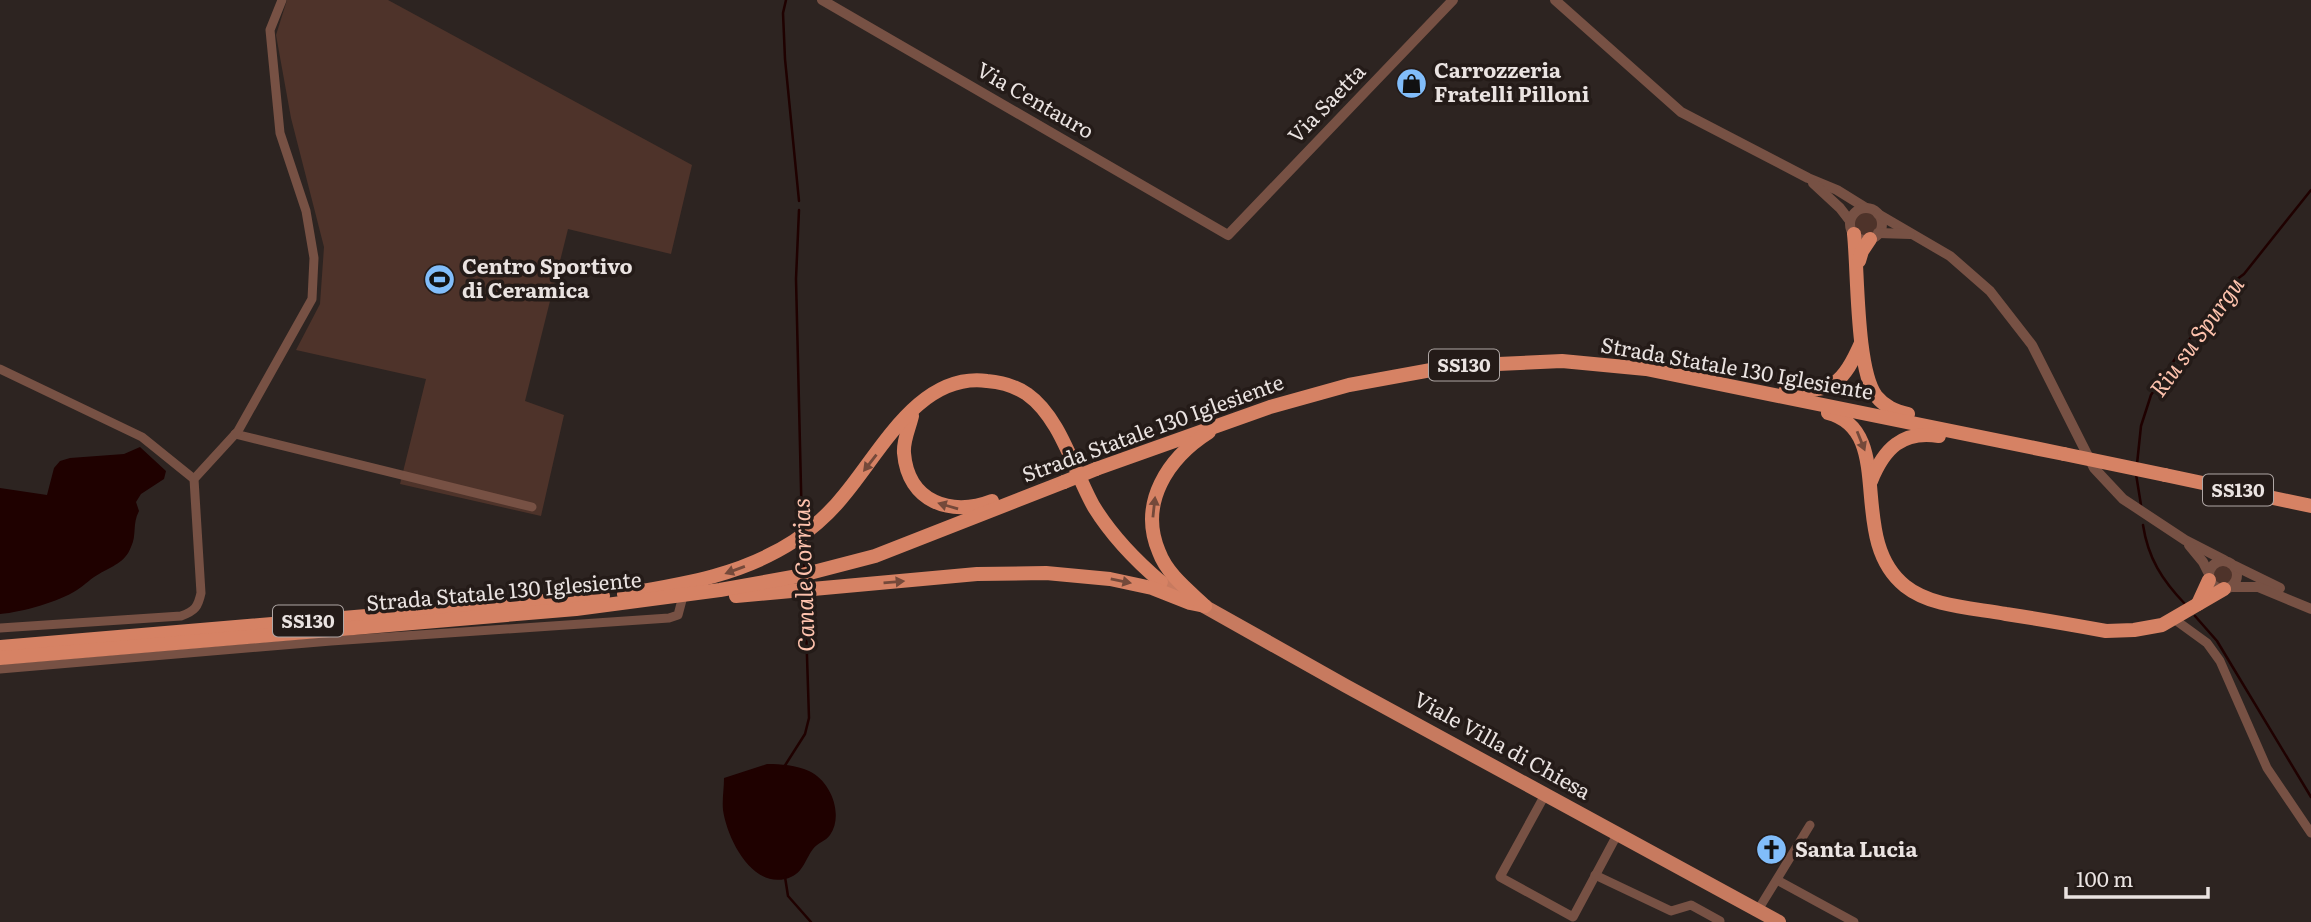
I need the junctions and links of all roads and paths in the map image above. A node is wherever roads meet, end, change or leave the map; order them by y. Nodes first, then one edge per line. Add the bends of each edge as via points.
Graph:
1 (282, 0) edge
2 (1453, 0) edge
3 (1555, 0) edge
4 (827, 2) edge
5 (1808, 178) junction
6 (1866, 208) junction
7 (1878, 214) junction
8 (1852, 228) junction
9 (1228, 235) joint
10 (1914, 235) junction
11 (1874, 236) junction
12 (1858, 269) junction
13 (1861, 342) junction
14 (0, 369) edge
15 (1712, 382) junction
16 (913, 410) junction
17 (235, 434) junction
18 (1194, 437) junction
19 (2003, 441) junction
20 (194, 479) junction
21 (1062, 482) junction
22 (1870, 483) junction
23 (2311, 506) edge
24 (532, 507) dead end
25 (2185, 540) junction
26 (2224, 560) junction
27 (2235, 566) junction
28 (2209, 576) junction
29 (1161, 582) joint
30 (798, 583) junction
31 (2227, 588) junction
32 (720, 590) junction
33 (615, 595) junction
34 (682, 600) junction
35 (2311, 603) edge
36 (2198, 605) junction
37 (1205, 606) junction
38 (576, 609) junction
39 (2311, 609) edge
40 (2174, 620) junction
41 (0, 628) edge
42 (0, 647) edge
43 (0, 658) edge
44 (0, 668) edge
45 (1546, 793) junction
46 (1810, 825) dead end
47 (1618, 833) junction
48 (2311, 833) edge
49 (1595, 875) junction
50 (1777, 880) junction
51 (1758, 910) junction
52 (1720, 921) edge
53 (1779, 922) edge
54 (1854, 922) edge

1 - 17 street via 270,30 280,132 306,211 314,258 312,299
2 - 9 street, Via Saetta
3 - 5 street via 1681,112
4 - 9 street, Via Centauro
5 - 6 street
5 - 8 street via 1840,208
6 - 7 street
6 - 8 street via 1857,210
7 - 10 street
7 - 11 street via 1881,223
8 - 11 street via 1861,239
8 - 12 highway
10 - 11 street
10 - 25 street via 1950,256 1990,290 2032,345 2094,468 2123,499
11 - 12 highway via 1862,251
12 - 13 highway
13 - 15 highway via 1844,376 1818,389
13 - 19 highway via 1871,387 1894,411 1970,428
14 - 20 street via 142,437
15 - 18 highway, Strada Statale 130 Iglesiente / SS130 via 1646,369 1563,361 1453,366 1349,384 1270,407
15 - 19 highway, Strada Statale 130 Iglesiente / SS130
15 -> 22 highway via 1753,398 1851,423 1862,440
21 -> 16 highway via 1030,486 969,508 942,506 926,496 908,471 904,443
16 - 29 highway via 962,381 995,382 1026,393 1041,406 1108,527
16 -> 33 highway via 843,497 796,540 736,571
17 - 20 street
17 - 24 street
18 - 21 highway, Strada Statale 130 Iglesiente / SS130, bridge
37 -> 18 highway via 1159,553 1152,511 1174,460
19 - 22 highway via 1968,442 1927,434 1910,437 1884,455
19 - 23 highway, Strada Statale 130 Iglesiente / SS130, bridge
20 - 41 street via 201,593 194,611 181,616
21 - 30 highway, Strada Statale 130 Iglesiente / SS130
22 - 40 highway via 1872,522 1882,558 1915,593 1948,604 2106,631 2145,629
25 - 26 street
25 - 28 street
26 - 27 street
26 - 28 street via 2216,562
27 - 31 street via 2237,575
27 - 35 street
28 - 31 street via 2215,587
28 - 36 highway
29 - 37 main road, Viale Villa di Chiesa
30 - 32 highway, Strada Statale 130 Iglesiente / SS130
30 - 34 highway
30 -> 37 highway via 826,588 978,574 1046,573 1110,579
31 - 36 highway
31 - 39 street via 2258,587
32 - 33 highway, Strada Statale 130 Iglesiente / SS130
32 - 38 highway, Strada Statale 130 Iglesiente / SS130
33 - 42 highway, Strada Statale 130 Iglesiente / SS130
34 - 38 highway
34 - 44 street via 678,615 669,618
36 - 40 highway
37 - 45 main road, Viale Villa di Chiesa
38 - 43 highway, Strada Statale 130 Iglesiente / SS130
40 - 48 street via 2207,643 2220,661 2267,768
45 - 47 main road, Viale Villa di Chiesa
45 - 49 street via 1500,877 1573,917
46 - 50 street
47 - 49 street
47 - 51 main road, Viale Villa di Chiesa
49 - 52 street via 1671,911 1691,905
50 - 51 street
50 - 54 street
51 - 53 main road, Viale Villa di Chiesa

